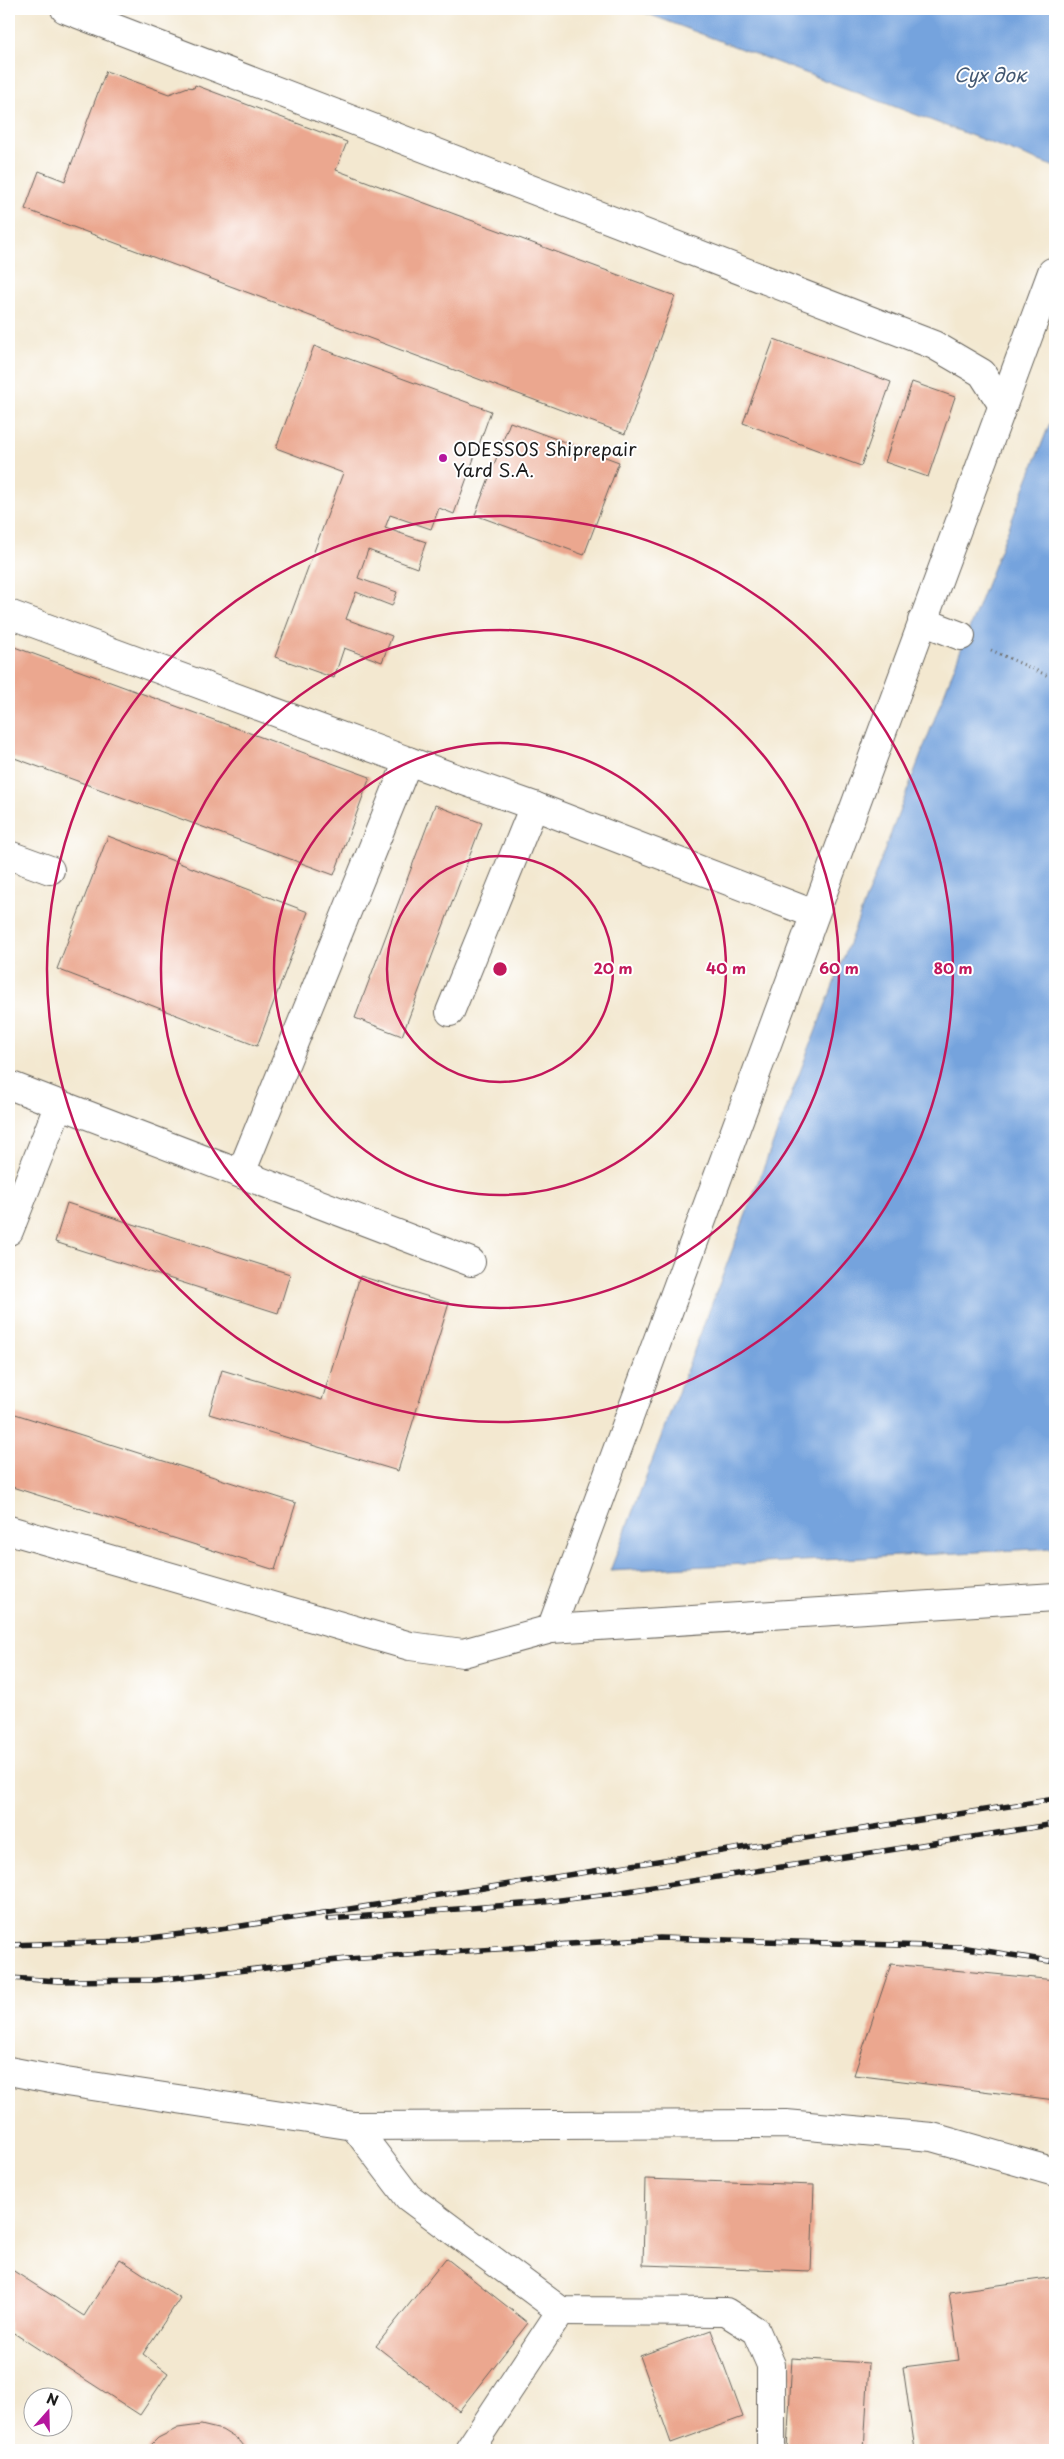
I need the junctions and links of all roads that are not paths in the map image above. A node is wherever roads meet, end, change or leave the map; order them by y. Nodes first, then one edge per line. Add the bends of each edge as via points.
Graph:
1 (65, 9) edge
2 (1052, 272) dead end
3 (1002, 404) junction
4 (9, 614) edge
5 (922, 621) junction
6 (961, 636) road end
7 (408, 761) junction
8 (534, 806) junction
9 (9, 855) edge
10 (50, 870) dead end
11 (814, 914) junction
12 (450, 1012) dead end
13 (9, 1085) edge
14 (59, 1104) junction
15 (241, 1173) junction
16 (9, 1231) edge
17 (471, 1262) dead end
18 (9, 1530) edge
19 (1055, 1597) edge
20 (551, 1629) junction
21 (9, 2071) edge
22 (354, 2126) junction
23 (1055, 2172) edge
24 (561, 2311) junction
25 (469, 2450) edge
26 (770, 2450) edge

1 - 3 street via 934,345 982,373
2 - 3 street
3 - 5 street
4 - 7 street
5 - 6 street
5 - 11 street
7 - 8 street
7 - 15 street
8 - 11 street
8 - 12 street
9 - 10 street
11 - 20 street
13 - 14 street
14 - 15 street
14 - 16 street
15 - 17 street
18 - 20 street via 410,1646 463,1653
19 - 20 street
21 - 22 street
22 - 23 street via 786,2124 932,2137
22 - 24 street via 408,2197
24 - 25 street
24 - 26 street via 726,2312 756,2331 771,2365

